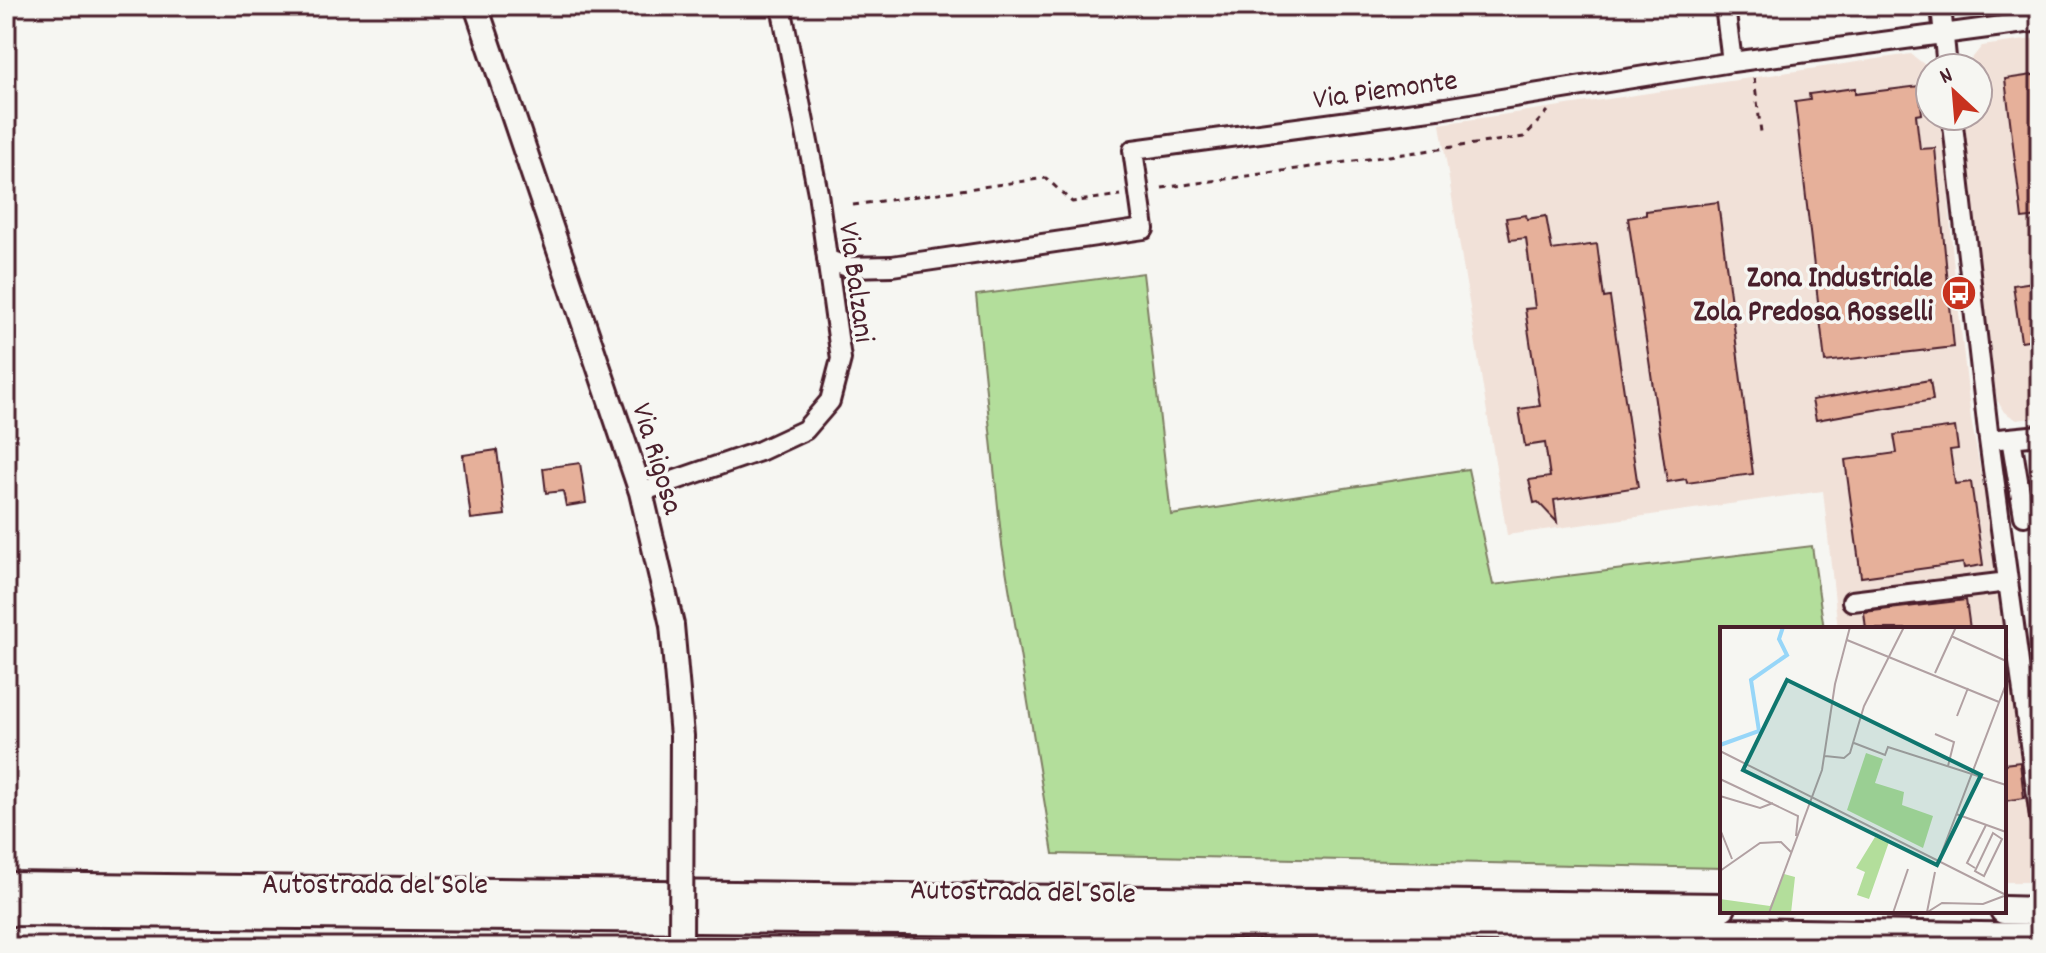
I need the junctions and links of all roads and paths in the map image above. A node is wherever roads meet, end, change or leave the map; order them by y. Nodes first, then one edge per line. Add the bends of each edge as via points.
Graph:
1 (476, 6) edge
2 (781, 6) edge
3 (1725, 6) edge
4 (1941, 6) edge
5 (2040, 21) edge
6 (1943, 34) junction
7 (1945, 52) edge
8 (1732, 62) junction
9 (1754, 78) dead end
10 (1551, 108) dead end
11 (1761, 132) dead end
12 (1954, 132) edge
13 (1162, 188) dead end
14 (1131, 193) dead end
15 (853, 205) dead end
16 (827, 259) junction
17 (2040, 435) edge
18 (2011, 438) junction
19 (1989, 440) junction
20 (641, 492) junction
21 (2024, 516) dead end
22 (2008, 582) junction
23 (1852, 601) dead end
24 (2040, 818) edge
25 (6, 886) edge
26 (1720, 907) edge
27 (2006, 910) edge
28 (2040, 911) edge
29 (6, 912) edge
30 (2040, 937) edge
31 (681, 947) edge

1 - 20 main road, Via Rigosa
2 - 16 street, Via Balzani
3 - 8 street
4 - 6 street
5 - 6 street, Via Piemonte
6 - 7 street
6 - 8 street, Via Piemonte
8 - 16 street, Via Piemonte via 1133,150 1144,229 892,266 847,267
9 - 11 path
10 - 13 path via 1524,137
12 - 19 street
14 - 15 path via 1072,202 1046,178
16 - 20 street, Via Balzani via 841,359 830,401 817,418 783,442
17 - 18 street
18 - 19 street
18 - 21 street
19 - 22 street
20 - 31 main road, Via Rigosa, bridge via 672,625 682,736
22 - 23 street
22 - 24 street
25 - 26 highway, Autostrada del Sole
27 - 28 highway
29 - 30 highway, Autostrada del Sole

